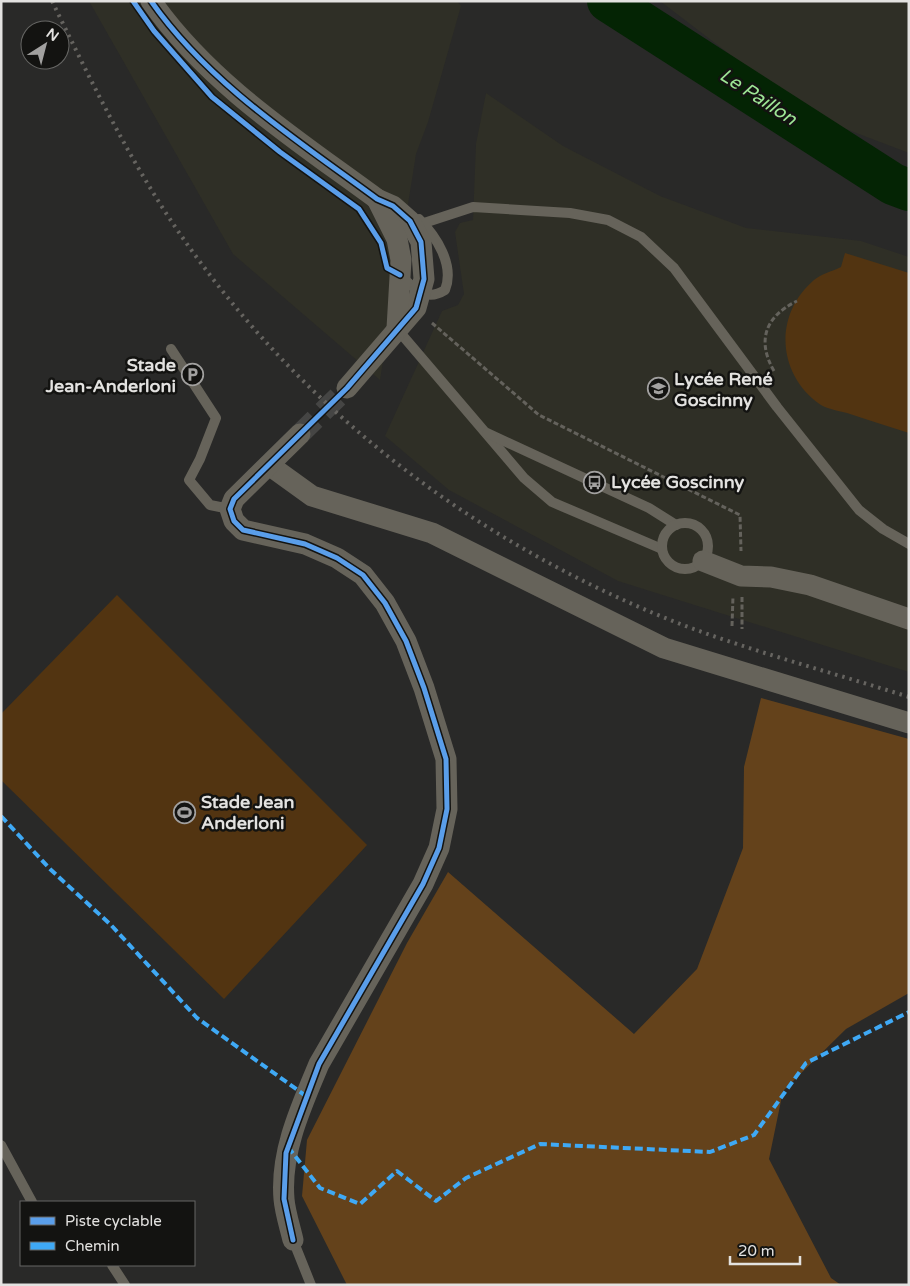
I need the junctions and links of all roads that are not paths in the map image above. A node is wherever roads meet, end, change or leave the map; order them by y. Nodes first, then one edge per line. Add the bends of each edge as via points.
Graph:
1 (151, 1) edge
2 (377, 199) junction
3 (424, 224) junction
4 (400, 275) junction
5 (421, 294) junction
6 (397, 328) junction
7 (171, 349) dead end
8 (347, 388) tunnel mouth
9 (484, 432) junction
10 (300, 434) tunnel mouth
11 (269, 466) junction
12 (230, 509) junction
13 (676, 525) junction
14 (909, 544) edge
15 (662, 550) junction
16 (702, 561) junction
17 (909, 619) edge
18 (909, 723) edge
19 (1, 1145) edge
20 (31, 1201) edge
21 (293, 1240) joint
22 (113, 1266) edge
23 (125, 1285) edge
24 (311, 1285) edge

1 - 2 street via 196,57 252,106
2 - 3 lane via 395,200
2 - 4 street via 397,239
2 - 5 street via 393,206 410,221 420,242 424,270
3 - 5 lane via 448,265 445,290 431,296
3 - 14 lane via 473,207 608,220 641,237 674,268 777,408 859,510
4 - 5 lane
4 - 6 street
5 - 6 street via 416,308
6 - 8 street
6 - 9 lane
7 - 12 lane via 216,418 189,480 210,505
9 - 13 lane via 649,508
9 - 15 lane via 524,478 552,502
10 - 11 street
11 - 12 street via 234,499
11 - 18 street via 312,496 432,533 664,648
12 - 21 street via 234,521 243,530 305,544 337,558 363,576 386,603 406,641 446,758 446,809 439,848 423,884 319,1064 286,1153 284,1199
13 - 15 lane via 665,535
13 - 16 lane via 691,524 704,532 708,547
15 - 16 lane via 676,567 690,568
16 - 17 street via 737,582 771,577 810,585
19 - 20 lane
21 - 24 lane
22 - 23 lane

